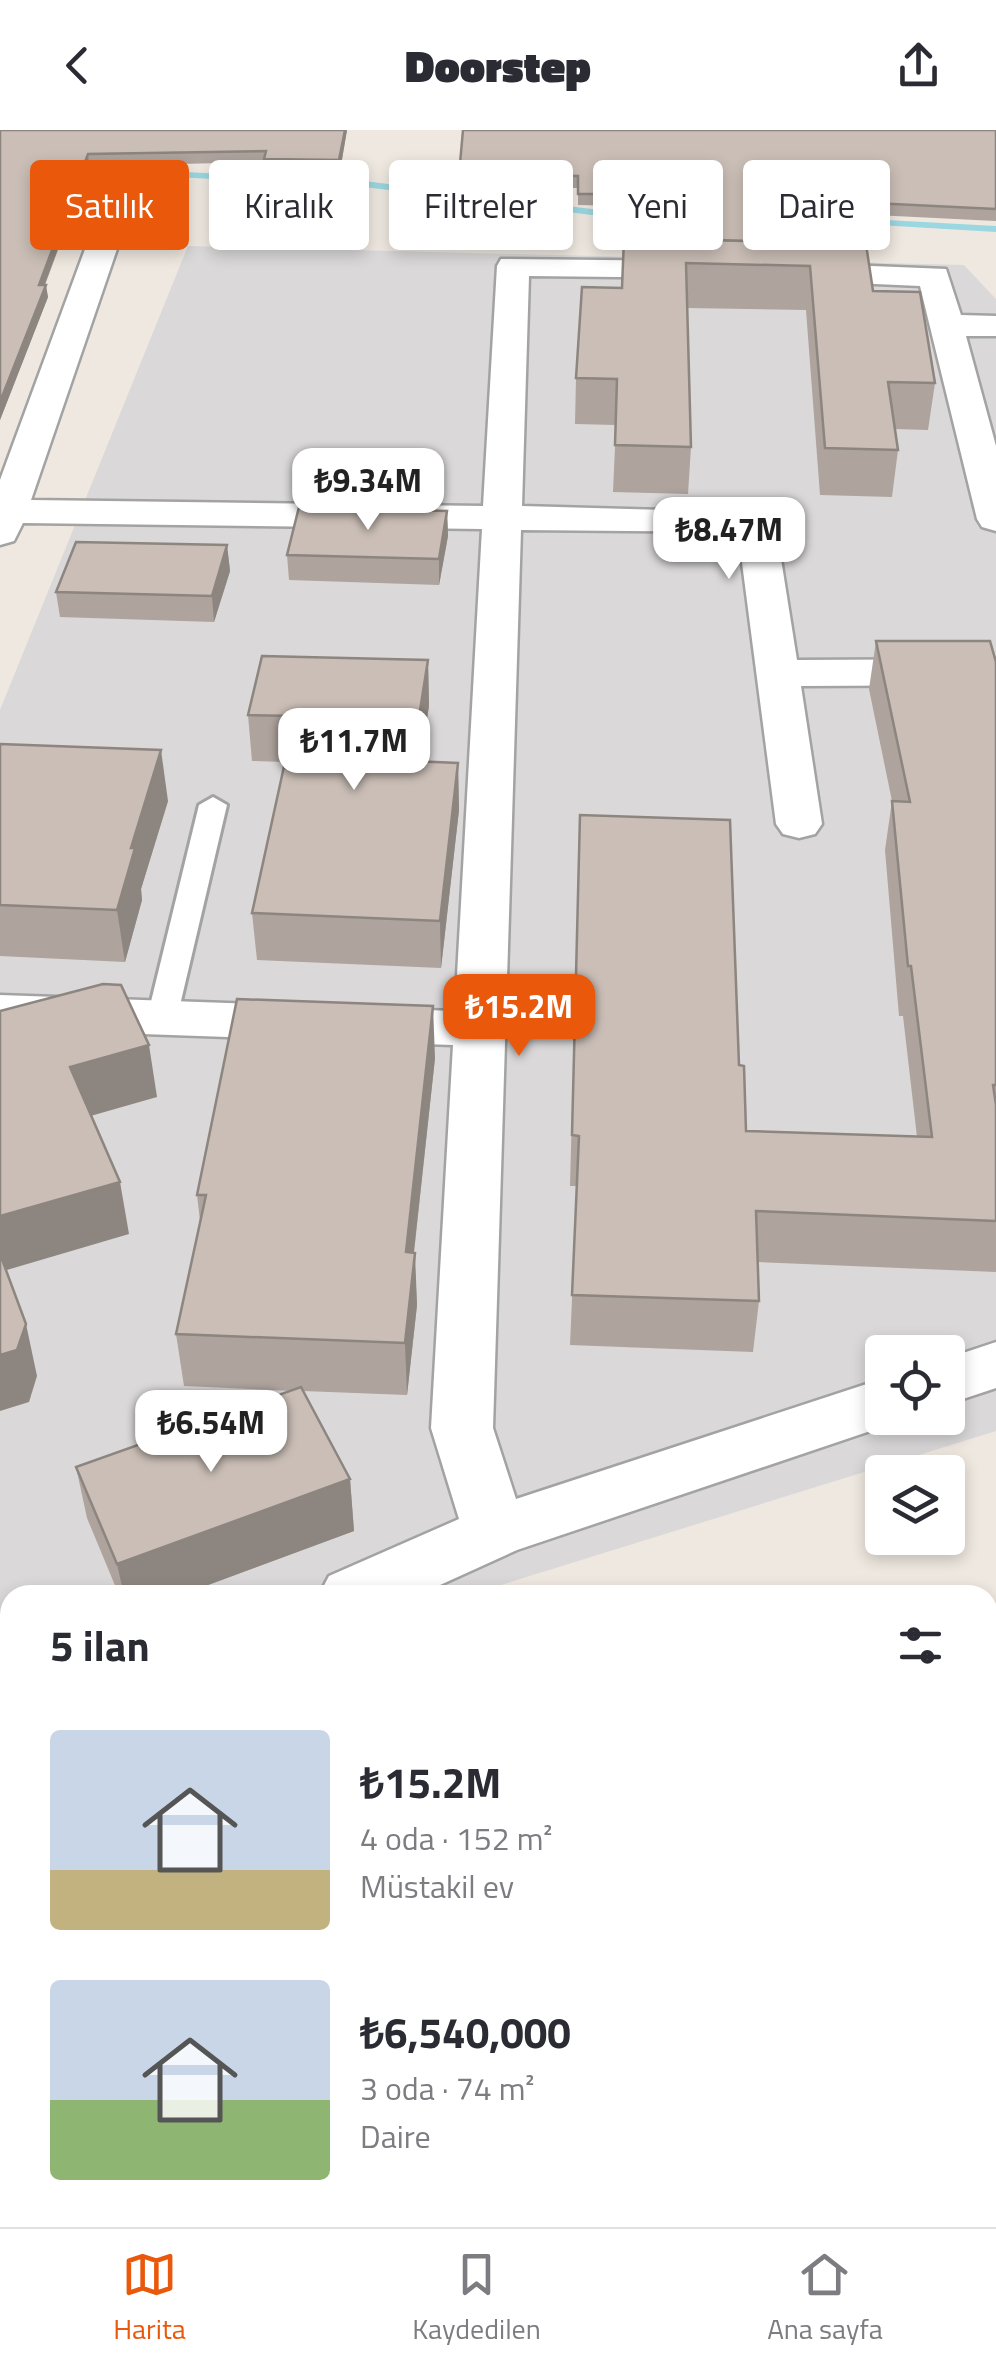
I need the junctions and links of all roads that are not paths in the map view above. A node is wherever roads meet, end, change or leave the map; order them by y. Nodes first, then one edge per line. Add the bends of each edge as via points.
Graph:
1 (101, 250) edge
2 (947, 325) junction
3 (996, 326) edge
4 (502, 518) junction
5 (996, 519) edge
6 (4, 522) edge
7 (996, 672) edge
8 (778, 673) junction
9 (212, 806) dead end
10 (799, 824) dead end
11 (0, 1012) edge
12 (162, 1018) junction
13 (480, 1029) junction
14 (996, 1365) edge
15 (965, 1376) edge
16 (865, 1409) edge
17 (495, 1532) junction
18 (375, 1585) edge

1 - 6 street
2 - 3 street
2 - 4 street via 934,276 514,266
2 - 5 street
4 - 6 street
4 - 8 street via 756,521
4 - 13 street
7 - 8 street
8 - 10 street
9 - 12 lane
11 - 12 street
12 - 13 street
13 - 17 street via 462,1428
14 - 15 street
16 - 17 street
17 - 18 street

